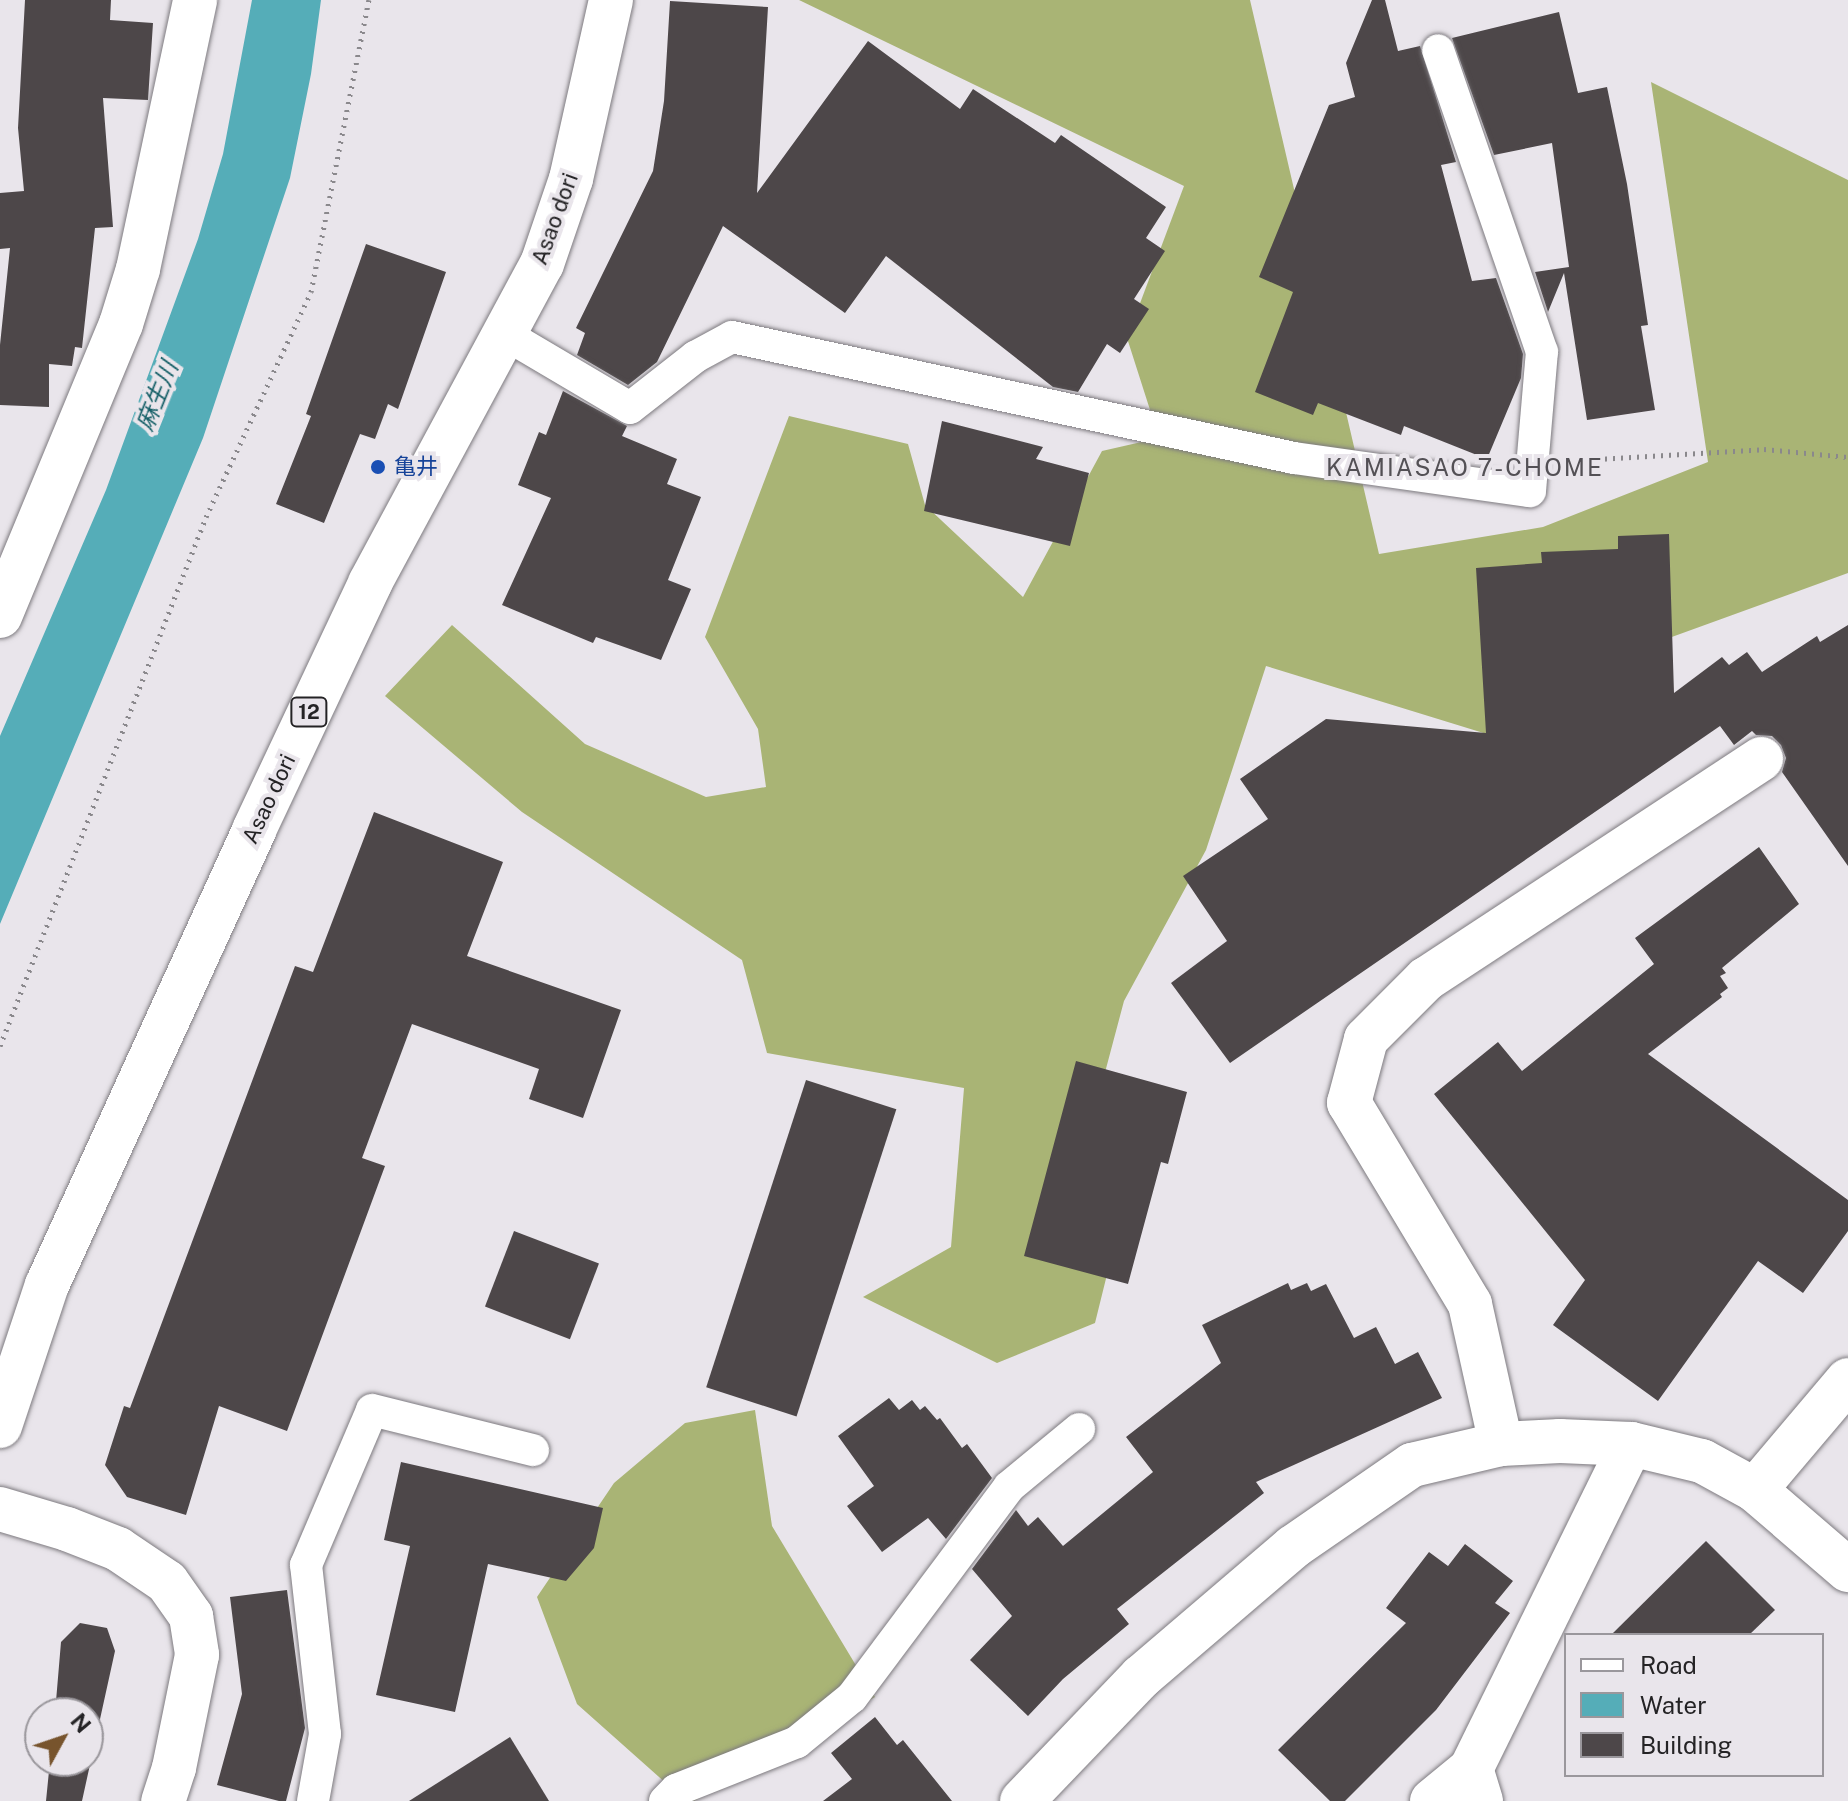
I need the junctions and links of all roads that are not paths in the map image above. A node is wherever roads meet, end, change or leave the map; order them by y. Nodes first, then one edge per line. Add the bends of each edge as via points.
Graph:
1 (195, 0) edge
2 (611, 0) edge
3 (1438, 50) dead end
4 (503, 333) junction
5 (0, 616) edge
6 (1761, 759) dead end
7 (1848, 1380) edge
8 (0, 1426) edge
9 (1079, 1429) dead end
10 (1501, 1444) junction
11 (1631, 1444) junction
12 (533, 1450) dead end
13 (1755, 1490) junction
14 (0, 1509) edge
15 (1848, 1570) edge
16 (1476, 1785) edge
17 (163, 1801) edge
18 (313, 1801) edge
19 (665, 1801) edge
20 (1022, 1801) edge
21 (1432, 1801) edge

1 - 5 street via 138,269 121,324
2 - 4 street, Asao dori / 12 via 571,179 542,264
3 - 4 lane via 1542,352 1530,491 1294,458 732,337 695,357 630,408
4 - 8 street, Asao dori / 12 via 370,583 254,830 47,1285
6 - 10 street via 1426,979 1366,1039 1349,1103 1470,1304
7 - 13 street
9 - 19 lane via 1009,1487 852,1697 797,1742 676,1790
10 - 11 street
10 - 20 street via 1412,1465 1293,1547 1141,1677
11 - 13 street via 1702,1461
11 - 16 street
12 - 18 lane via 372,1410 306,1565 325,1734
13 - 15 street
14 - 17 street via 118,1549 167,1582 191,1616 197,1655
16 - 21 street

